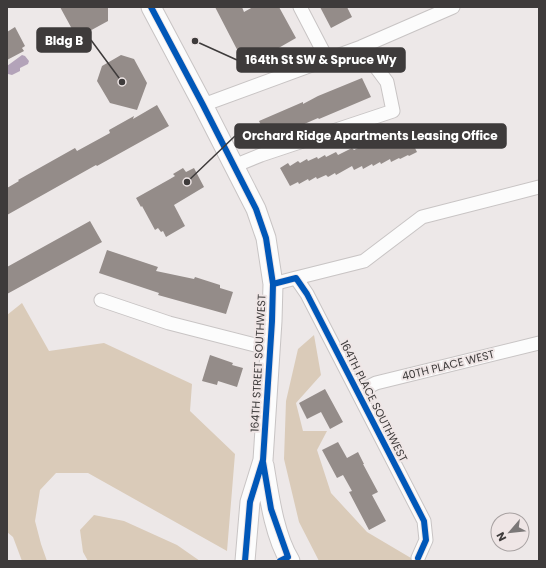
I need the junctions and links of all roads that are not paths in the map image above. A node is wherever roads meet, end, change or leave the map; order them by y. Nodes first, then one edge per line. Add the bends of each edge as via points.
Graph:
1 (151, 7) edge
2 (300, 7) edge
3 (453, 7) edge
4 (361, 47) junction
5 (327, 59) junction
6 (203, 105) junction
7 (234, 166) junction
8 (539, 187) edge
9 (296, 278) junction
10 (273, 284) junction
11 (101, 300) dead end
12 (539, 343) edge
13 (270, 349) junction
14 (358, 392) junction
15 (263, 460) junction
16 (418, 558) dead end
17 (286, 560) edge
18 (245, 561) edge

1 - 6 main road, 164TH STREET SOUTHWEST
2 - 5 street
3 - 4 street
4 - 5 street
4 - 7 street via 387,82 393,111
5 - 6 street
6 - 7 main road, 164TH STREET SOUTHWEST
7 - 10 main road, 164TH STREET SOUTHWEST via 256,209 266,238
8 - 9 street via 422,216 364,261
9 - 10 street
9 - 14 street, 164TH PLACE SOUTHWEST via 307,294
10 - 13 main road, 164TH STREET SOUTHWEST
11 - 13 street via 169,323
12 - 14 street, 40TH PLACE WEST via 376,383
13 - 15 main road, 164TH STREET SOUTHWEST
14 - 16 street, 164TH PLACE SOUTHWEST via 424,521 426,540
15 - 17 main road via 271,509
15 - 18 main road via 250,502

